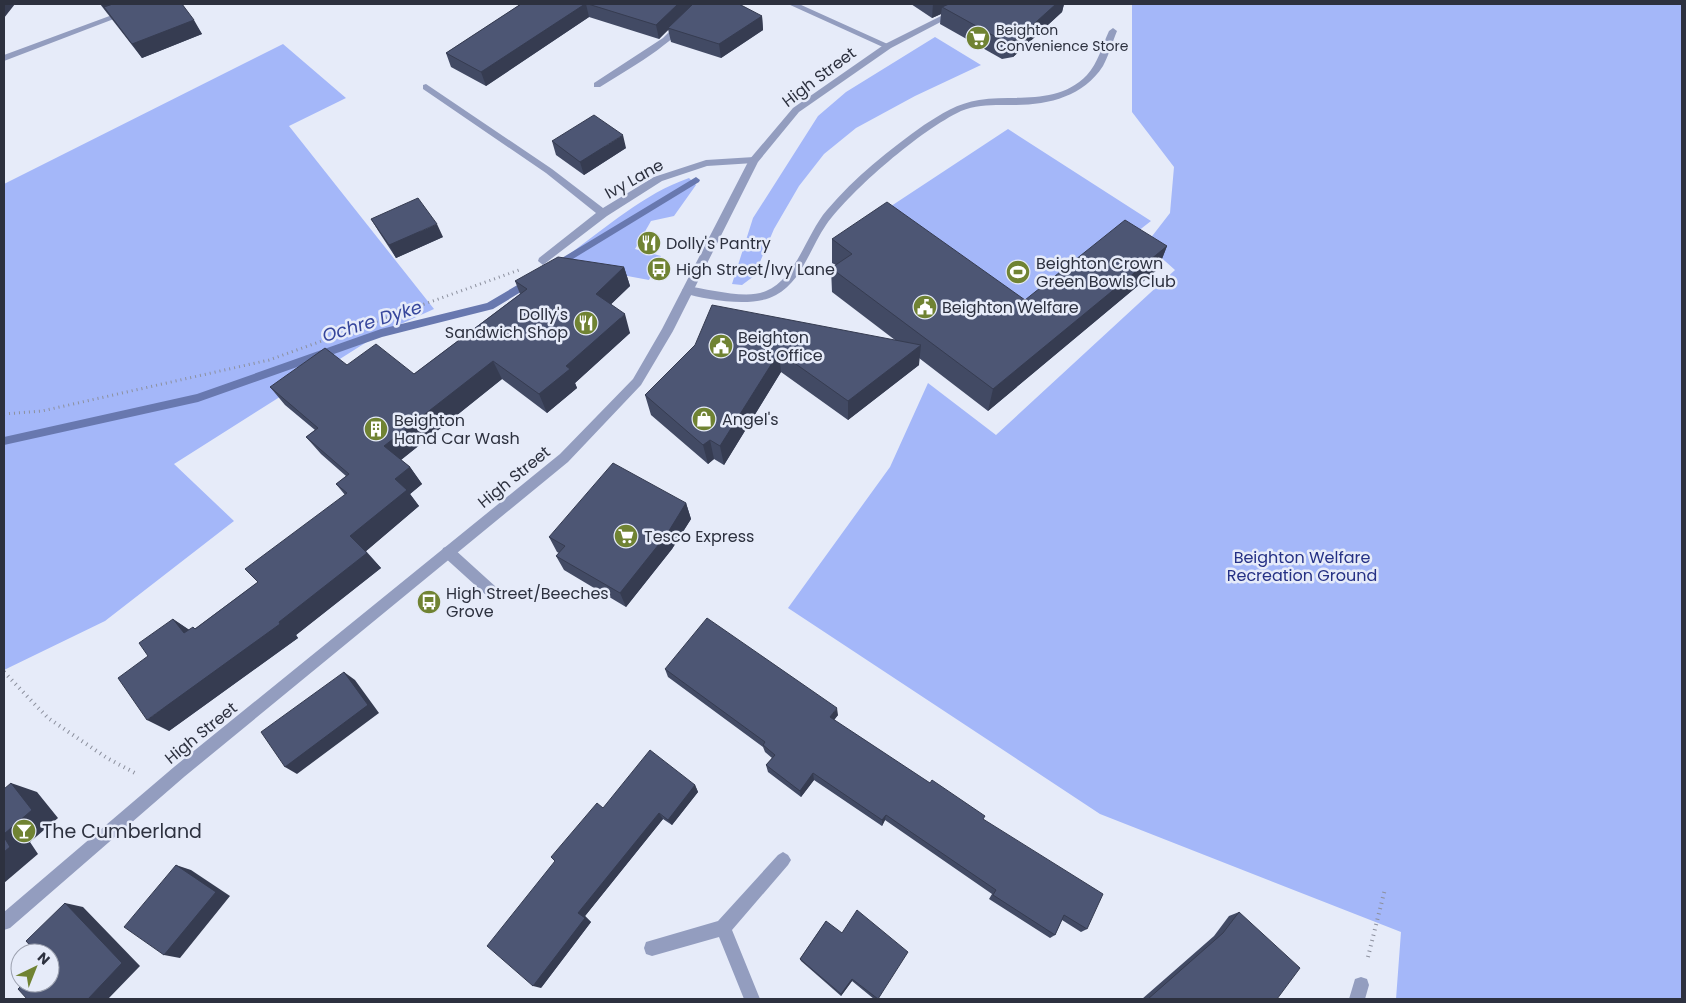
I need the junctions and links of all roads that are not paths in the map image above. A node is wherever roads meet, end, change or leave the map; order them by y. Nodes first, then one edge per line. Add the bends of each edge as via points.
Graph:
1 (149, 4) edge
2 (701, 4) edge
3 (792, 4) edge
4 (971, 4) edge
5 (1113, 31) dead end
6 (888, 46) junction
7 (4, 58) edge
8 (597, 85) dead end
9 (426, 87) dead end
10 (754, 160) junction
11 (603, 213) junction
12 (543, 261) road end
13 (688, 290) junction
14 (448, 552) junction
15 (491, 591) dead end
16 (782, 860) dead end
17 (4, 922) edge
18 (723, 928) junction
19 (652, 948) dead end
20 (752, 999) edge

1 - 7 street
2 - 8 street via 692,17 658,47
3 - 6 street
4 - 6 street, High Street
5 - 13 street via 1098,67 1077,87 1059,98 1029,102 988,101 971,105 957,110 901,146 852,190 823,222 786,283 769,295 740,297
6 - 10 street, High Street via 796,110
9 - 11 street
10 - 11 street, Ivy Lane via 706,163 658,180
10 - 13 street, High Street
11 - 12 street, Ivy Lane
13 - 14 street, High Street via 637,382 564,458
14 - 15 street
14 - 17 street, High Street
16 - 18 street
18 - 19 street
18 - 20 street

